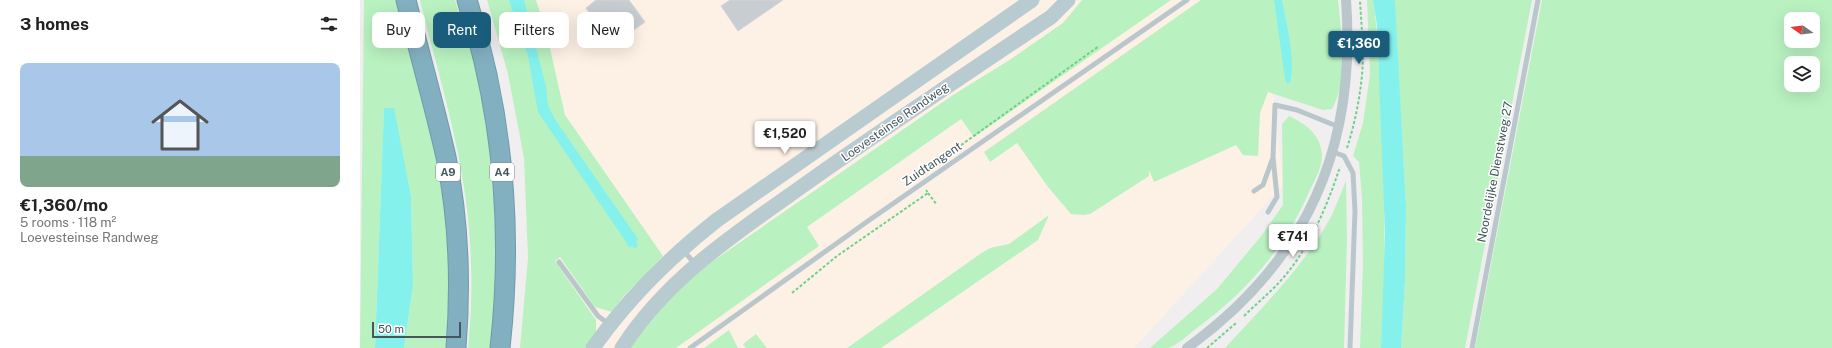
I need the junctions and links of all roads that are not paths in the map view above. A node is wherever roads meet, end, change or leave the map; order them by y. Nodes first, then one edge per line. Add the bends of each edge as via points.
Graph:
1 (406, 0) edge
2 (467, 0) edge
3 (1032, 0) edge
4 (1068, 0) edge
5 (1186, 0) edge
6 (1346, 0) edge
7 (1538, 0) edge
8 (1339, 127) junction
9 (1333, 152) junction
10 (1272, 157) junction
11 (1254, 191) dead end
12 (1268, 212) dead end
13 (681, 248) junction
14 (559, 262) dead end
15 (695, 265) junction
16 (610, 325) junction
17 (456, 348) edge
18 (500, 348) edge
19 (593, 348) edge
20 (622, 348) edge
21 (690, 348) edge
22 (1187, 348) edge
23 (1350, 348) edge
24 (1472, 348) edge

1 - 17 highway, A9 via 446,158 457,233 459,302
2 - 18 highway, A4 via 493,101 504,181 506,274
3 - 13 street, Loevesteinse Randweg via 763,187
4 - 15 street, Loevesteinse Randweg via 1051,17 914,108 736,233
5 - 21 lane, Zuidtangent
6 - 8 street via 1348,71
7 - 24 lane, Noordelijke Dienstweg 27
8 - 9 street
8 - 10 lane via 1297,110 1275,105
9 - 22 street via 1308,212 1278,260 1257,287
9 - 23 lane via 1344,156 1353,173 1355,211
10 - 11 lane via 1263,185
10 - 12 lane via 1276,197
13 - 15 lane
13 - 16 street, Loevesteinse Randweg via 643,286
14 - 16 lane via 598,316
15 - 20 street, Loevesteinse Randweg via 659,301
16 - 19 street, Loevesteinse Randweg

